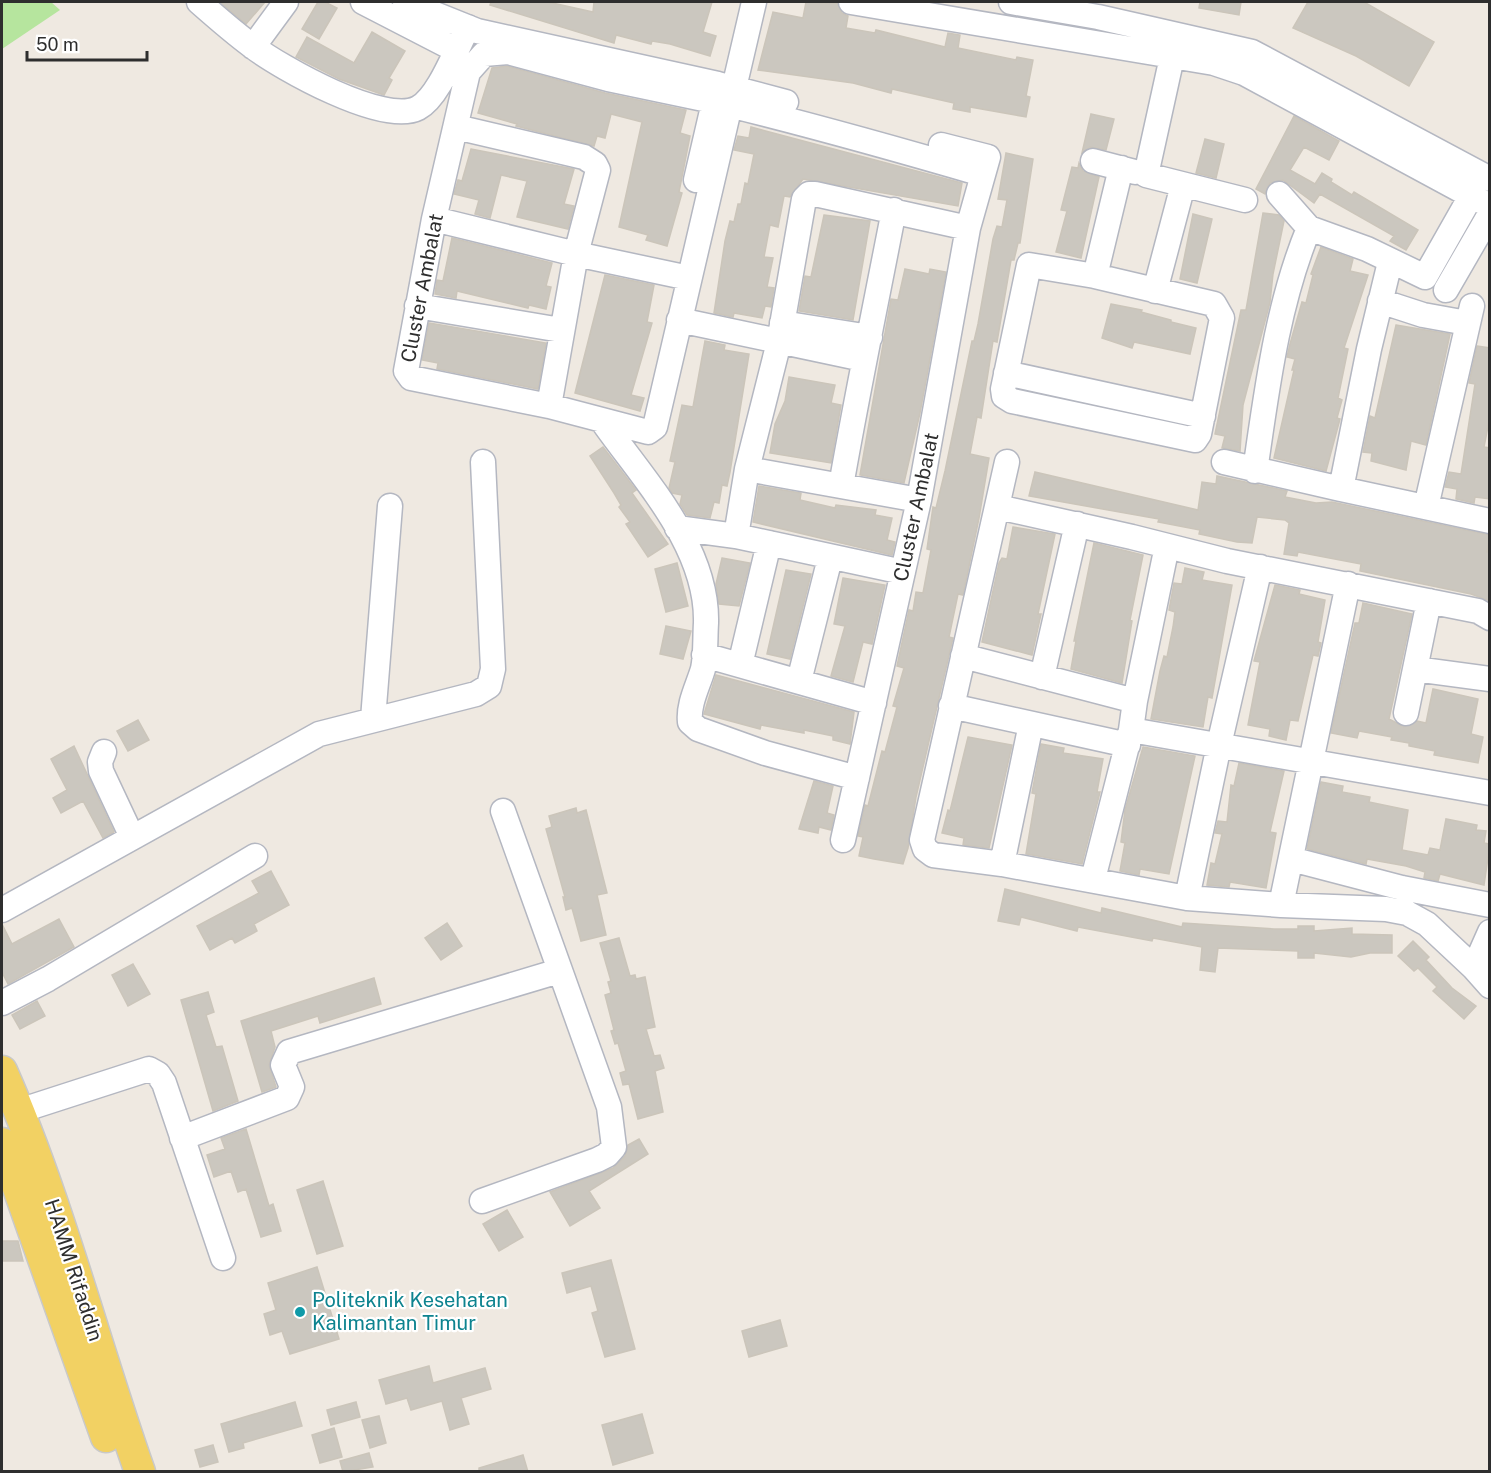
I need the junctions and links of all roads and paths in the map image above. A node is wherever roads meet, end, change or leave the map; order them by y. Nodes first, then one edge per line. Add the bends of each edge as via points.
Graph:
1 (199, 2) edge
2 (286, 2) edge
3 (363, 2) edge
4 (405, 2) edge
5 (741, 2) edge
6 (754, 2) edge
7 (851, 2) edge
8 (1011, 2) edge
9 (461, 40) junction
10 (253, 46) junction
11 (1172, 57) junction
12 (724, 94) junction
13 (456, 127) junction
14 (1093, 161) dead end
15 (1121, 168) junction
16 (1146, 175) junction
17 (1490, 179) edge
18 (1183, 185) junction
19 (1279, 194) dead end
20 (1245, 200) dead end
21 (1480, 201) edge
22 (894, 210) junction
23 (1490, 214) edge
24 (434, 219) junction
25 (968, 228) junction
26 (1309, 228) junction
27 (576, 254) junction
28 (1390, 262) junction
29 (1095, 276) junction
30 (682, 277) junction
31 (1425, 277) junction
32 (1446, 290) junction
33 (1155, 291) junction
34 (1380, 301) junction
35 (417, 306) junction
36 (1476, 315) edge
37 (680, 320) junction
38 (561, 330) junction
39 (781, 333) junction
40 (866, 348) junction
41 (549, 406) junction
42 (603, 422) junction
43 (643, 429) junction
44 (483, 462) dead end
45 (1007, 462) dead end
46 (1224, 462) dead end
47 (747, 469) junction
48 (1255, 471) junction
49 (638, 472) junction
50 (841, 486) junction
51 (1341, 489) junction
52 (919, 500) junction
53 (390, 507) dead end
54 (998, 507) junction
55 (1426, 507) junction
56 (1490, 521) edge
57 (1077, 525) junction
58 (677, 528) junction
59 (736, 536) junction
60 (770, 543) junction
61 (1167, 546) junction
62 (830, 558) junction
63 (1260, 567) junction
64 (903, 572) junction
65 (1348, 584) junction
66 (1429, 601) junction
67 (1490, 618) edge
68 (704, 655) junction
69 (963, 656) junction
70 (740, 665) junction
71 (1415, 669) junction
72 (1042, 677) junction
73 (1490, 678) edge
74 (799, 681) junction
75 (1135, 702) junction
76 (874, 703) junction
77 (951, 706) junction
78 (1406, 713) dead end
79 (373, 719) junction
80 (1031, 724) junction
81 (1130, 737) junction
82 (1219, 745) junction
83 (104, 752) dead end
84 (1311, 760) junction
85 (857, 778) junction
86 (1490, 793) edge
87 (504, 811) dead end
88 (132, 837) junction
89 (843, 840) dead end
90 (255, 856) dead end
91 (1291, 859) junction
92 (1002, 864) junction
93 (1094, 879) junction
94 (1187, 898) junction
95 (1410, 902) junction
96 (1281, 905) junction
97 (1490, 905) edge
98 (2, 910) edge
99 (1490, 932) edge
100 (1474, 968) junction
101 (559, 971) junction
102 (1490, 986) edge
103 (2, 1003) edge
104 (2, 1071) edge
105 (19, 1111) junction
106 (182, 1138) junction
107 (2, 1143) edge
108 (483, 1201) dead end
109 (223, 1258) dead end
110 (118, 1472) edge
111 (140, 1472) edge

1 - 10 street
2 - 10 street
3 - 9 street
4 - 9 street
5 - 12 street
6 - 12 street
7 - 11 street
8 - 17 street via 1252,52
9 - 10 street via 431,98 417,109 386,112 329,90
9 - 12 street, Cluster Ambalat
11 - 16 street
11 - 21 street via 1214,63 1244,73
12 - 13 street, Cluster Ambalat via 608,79 496,52 484,54 468,72
12 - 25 street, Cluster Ambalat via 985,165
12 - 30 street
13 - 24 street, Cluster Ambalat
13 - 27 street via 595,164 598,170
14 - 15 street
15 - 16 street
15 - 29 street
16 - 18 street
18 - 20 street
18 - 33 street
19 - 26 street
21 - 31 street
22 - 25 street
22 - 39 street via 809,194 804,200
22 - 40 street
23 - 32 street
24 - 27 street
24 - 35 street, Cluster Ambalat
25 - 52 street, Cluster Ambalat
26 - 28 street via 1367,249
26 - 48 street via 1274,348
27 - 30 street
27 - 38 street
28 - 31 street
28 - 34 street
29 - 33 street
29 - 33 street via 1029,265 1006,373 1203,416 1222,318 1220,310 1214,304
30 - 37 street
30 - 43 street
31 - 32 street
32 - 36 street
34 - 36 street via 1424,315
34 - 51 street
35 - 38 street
35 - 41 street, Cluster Ambalat via 406,371 411,378
36 - 55 street
37 - 39 street
37 - 43 street via 655,427
38 - 41 street
39 - 40 street
39 - 47 street
40 - 50 street
41 - 42 street, Cluster Ambalat
42 - 43 street, Cluster Ambalat
42 - 49 street
43 - 49 street
44 - 79 street via 493,669 489,686 476,694
45 - 54 street
46 - 48 street
47 - 50 street
47 - 59 street
48 - 51 street
49 - 58 street
50 - 52 street
51 - 55 street
52 - 64 street, Cluster Ambalat
53 - 79 street
54 - 57 street
54 - 69 street
55 - 56 street
57 - 61 street
57 - 72 street
58 - 59 street
58 - 68 street via 700,582 706,620
59 - 60 street
60 - 62 street
60 - 70 street
61 - 63 street
61 - 75 street
62 - 64 street
62 - 74 street
63 - 65 street
63 - 82 street
64 - 76 street, Cluster Ambalat
65 - 66 street
65 - 84 street
66 - 67 street via 1479,611
66 - 71 street
68 - 70 street
68 - 85 street via 689,713 690,722 698,729 765,753
69 - 72 street
69 - 77 street
70 - 74 street
71 - 73 street
71 - 78 street
72 - 75 street
74 - 76 street
75 - 81 street
76 - 85 street, Cluster Ambalat
77 - 80 street
77 - 92 street via 922,840 933,855
79 - 88 street via 319,734
80 - 81 street
80 - 92 street
81 - 82 street
81 - 93 street
82 - 84 street
82 - 94 street
83 - 88 street via 101,771
84 - 86 street
84 - 91 street
85 - 89 street, Cluster Ambalat
87 - 101 street
88 - 98 street
90 - 103 street
91 - 95 street
91 - 96 street
92 - 93 street
93 - 94 street
94 - 96 street
95 - 96 street via 1386,909
95 - 97 street
95 - 100 street via 1427,924
99 - 100 street
100 - 102 street
101 - 106 street via 289,1052 283,1065 292,1087 287,1098
101 - 108 street via 609,1107 614,1147 597,1160
104 - 105 main road, HAMM Rifaddin
105 - 106 street via 149,1069 164,1083
105 - 111 main road, HAMM Rifaddin
106 - 109 street
107 - 110 main road, HAMM Rifaddin

